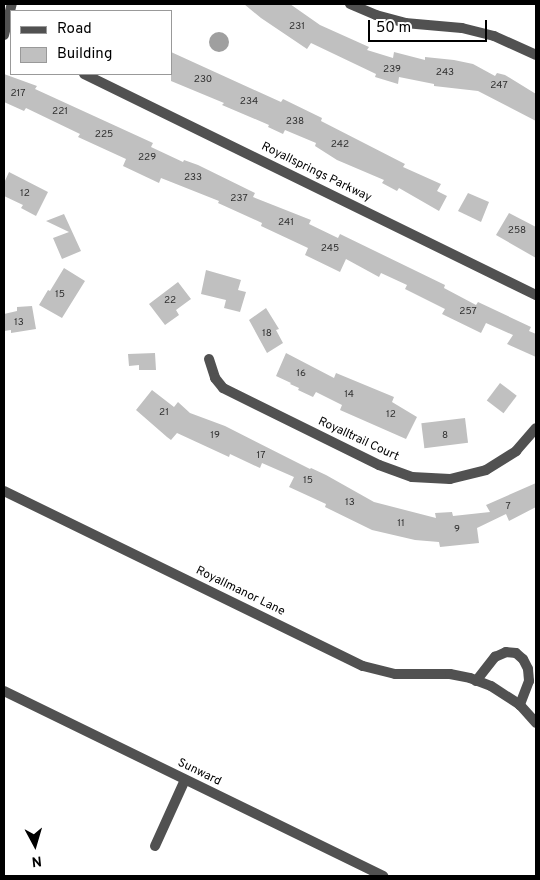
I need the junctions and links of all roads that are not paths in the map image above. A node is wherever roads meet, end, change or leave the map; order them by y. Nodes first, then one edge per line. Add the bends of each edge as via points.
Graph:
1 (350, 4) edge
2 (10, 12) edge
3 (4, 36) edge
4 (536, 55) edge
5 (86, 75) edge
6 (536, 295) edge
7 (209, 359) dead end
8 (536, 428) edge
9 (4, 491) edge
10 (476, 680) junction
11 (4, 691) edge
12 (520, 705) junction
13 (536, 723) edge
14 (185, 780) junction
15 (154, 846) dead end
16 (384, 876) edge

1 - 4 street via 405,22 488,34
2 - 3 street
5 - 6 street, Royallsprings Parkway
7 - 8 street, Royalltrail Court via 222,388 379,466 412,477 450,479 486,470 516,451
9 - 10 street, Royallmanor Lane via 363,666 394,674 450,674
10 - 12 street, Royallmanor Lane
10 - 12 street via 495,657 516,652 528,669 529,681
11 - 14 street, Sunward
12 - 13 street, Royallmanor Lane
14 - 15 street
14 - 16 street, Sunward

